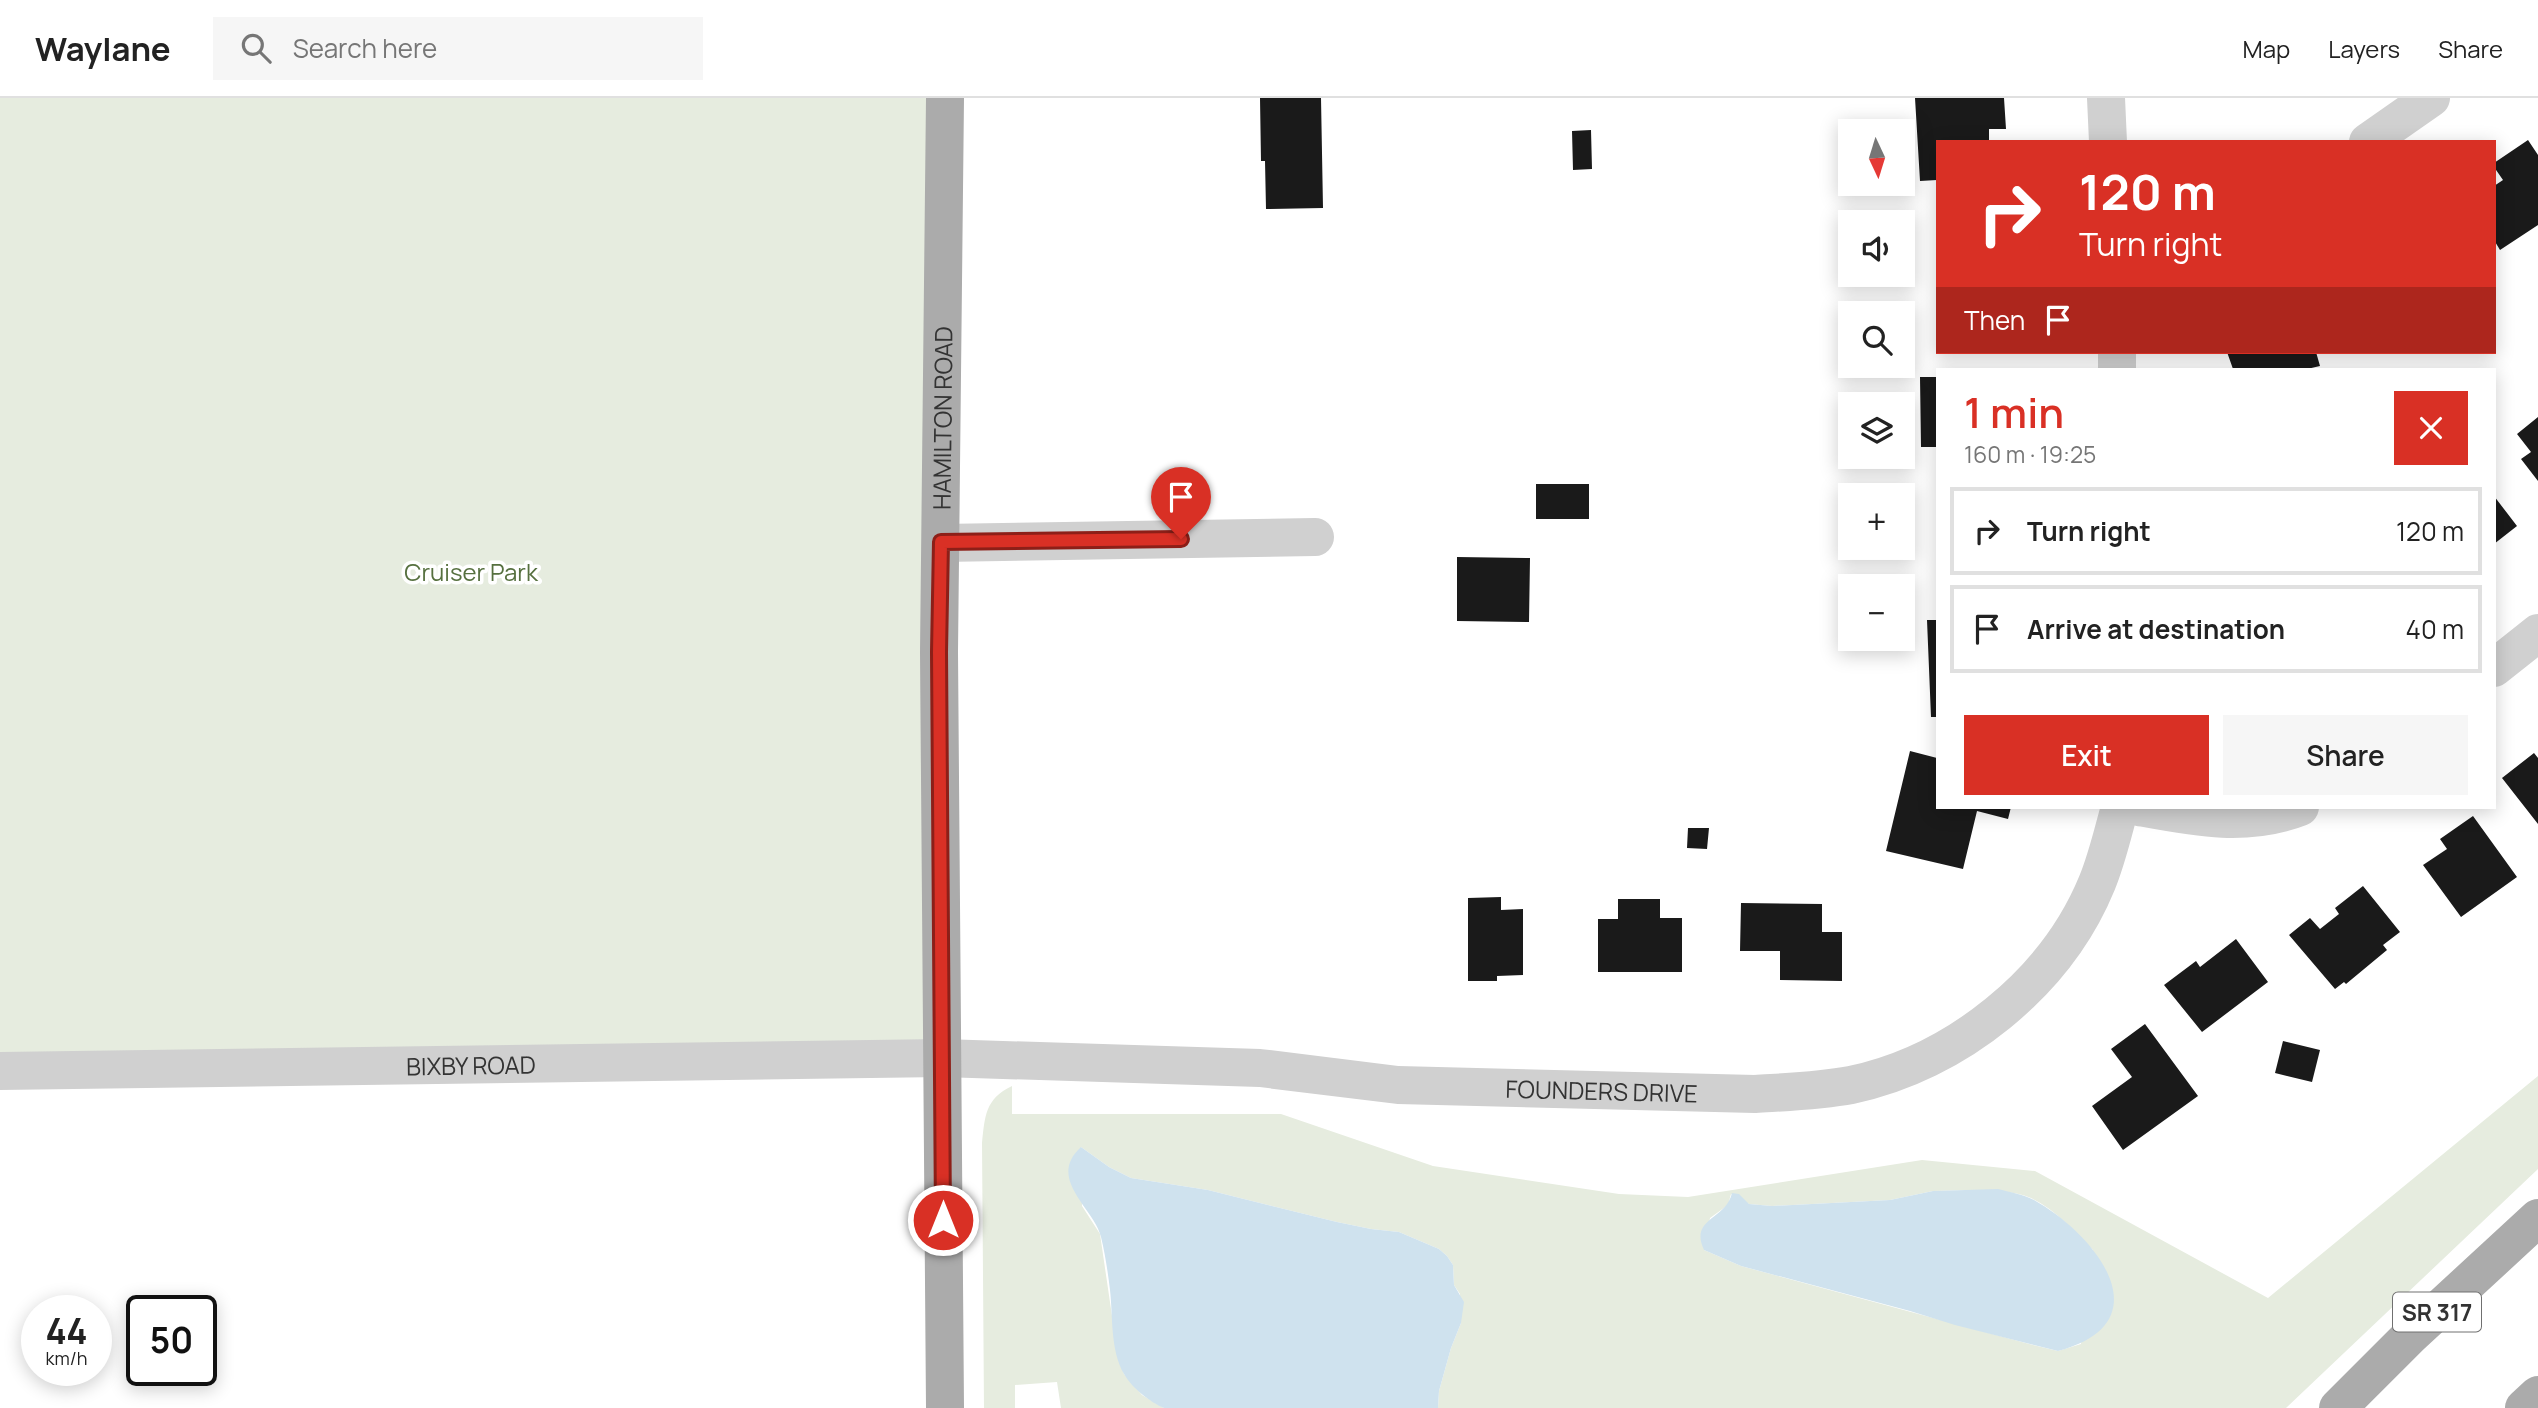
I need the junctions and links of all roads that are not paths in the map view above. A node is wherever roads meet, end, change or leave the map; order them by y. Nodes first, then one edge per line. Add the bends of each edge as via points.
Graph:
1 (945, 98) edge
2 (2106, 98) edge
3 (2431, 98) edge
4 (2108, 140) edge
5 (2371, 140) edge
6 (1315, 537) dead end
7 (941, 542) junction
8 (2538, 633) edge
9 (2496, 666) edge
10 (2119, 809) edge
11 (2150, 809) edge
12 (2293, 809) edge
13 (942, 1058) junction
14 (0, 1071) edge
15 (2538, 1218) edge
16 (2538, 1395) edge
17 (944, 1408) edge
18 (2338, 1408) edge
19 (2524, 1408) edge

1 - 7 main road, HAMILTON ROAD
2 - 4 street
3 - 5 street
6 - 7 street
7 - 13 main road, HAMILTON ROAD
8 - 9 street
10 - 13 street, FOUNDERS DRIVE via 2097,884 2072,931 2012,1001 1991,1020 1927,1059 1851,1085 1755,1094 1478,1088 1398,1085 1260,1068
11 - 12 street via 2239,821
13 - 14 street, BIXBY ROAD
13 - 17 main road, HAMILTON ROAD
15 - 18 main road, SR 317
16 - 19 main road

